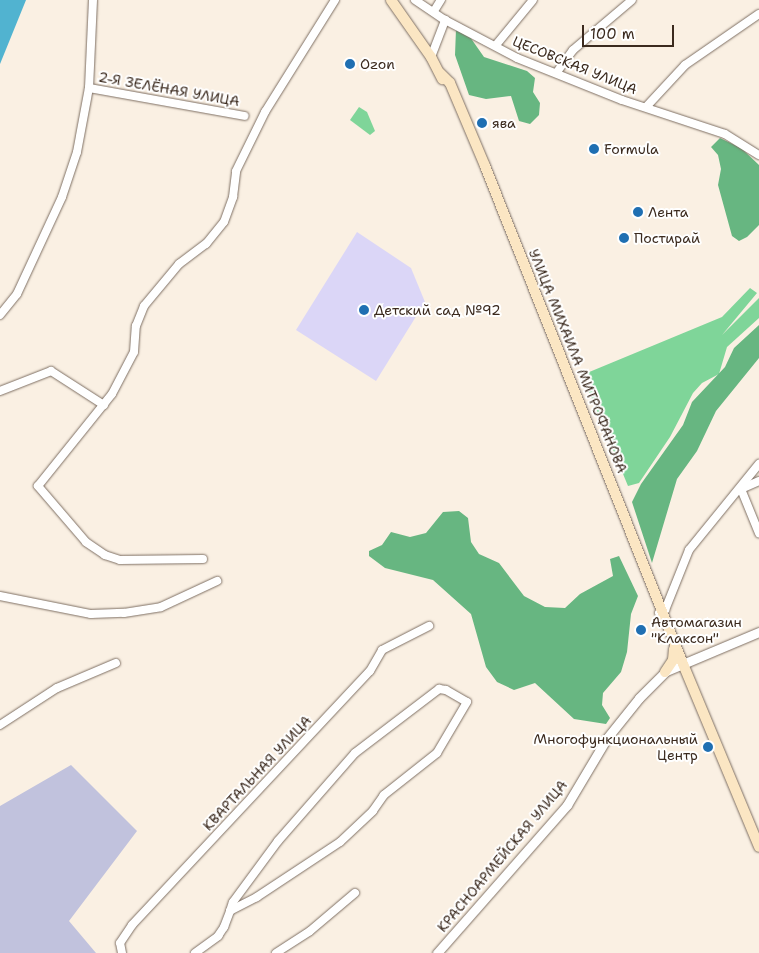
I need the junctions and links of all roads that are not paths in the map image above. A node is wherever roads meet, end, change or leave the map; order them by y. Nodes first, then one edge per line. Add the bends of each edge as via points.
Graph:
1 (93, 0) edge
2 (335, 0) edge
3 (391, 0) edge
4 (415, 0) edge
5 (441, 0) edge
6 (533, 0) edge
7 (632, 0) edge
8 (434, 11) junction
9 (759, 14) edge
10 (445, 20) junction
11 (496, 45) junction
12 (431, 57) junction
13 (557, 72) junction
14 (89, 88) junction
15 (648, 106) junction
16 (245, 116) dead end
17 (759, 155) edge
18 (0, 315) edge
19 (0, 391) edge
20 (104, 405) junction
21 (759, 464) edge
22 (759, 481) edge
23 (741, 489) junction
24 (759, 533) edge
25 (203, 559) dead end
26 (217, 581) dead end
27 (0, 596) edge
28 (661, 612) junction
29 (428, 626) dead end
30 (759, 632) edge
31 (674, 649) junction
32 (116, 663) dead end
33 (683, 664) junction
34 (665, 672) junction
35 (0, 725) edge
36 (746, 817) junction
37 (759, 848) edge
38 (759, 857) edge
39 (355, 893) dead end
40 (230, 911) junction
41 (122, 953) edge
42 (194, 953) edge
43 (276, 953) edge
44 (437, 953) edge

1 - 14 street, 2-Я ЗЕЛЁНАЯ УЛИЦА
2 - 20 street via 265,112 236,171 233,197 224,222 206,244 179,264 144,306 136,326 134,352
3 - 12 main road, УЛИЦА МИХАИЛА МИТРОФАНОВА
4 - 8 street, ЦЕСОВСКАЯ УЛИЦА
5 - 8 street
6 - 11 street
7 - 13 street via 573,50
8 - 10 street, ЦЕСОВСКАЯ УЛИЦА
9 - 15 street via 685,65
10 - 11 street, ЦЕСОВСКАЯ УЛИЦА
10 - 12 street
11 - 13 street, ЦЕСОВСКАЯ УЛИЦА via 517,58
12 - 28 main road, УЛИЦА МИХАИЛА МИТРОФАНОВА via 479,162
13 - 15 street, ЦЕСОВСКАЯ УЛИЦА via 622,100
14 - 16 street, 2-Я ЗЕЛЁНАЯ УЛИЦА
14 - 18 street, 2-Я ЗЕЛЁНАЯ УЛИЦА via 77,152 62,197 17,294
15 - 17 street, ЦЕСОВСКАЯ УЛИЦА via 725,134
19 - 20 street via 51,371
20 - 25 street via 58,457 38,486 86,542 112,558 178,562
21 - 23 street
22 - 23 street
23 - 24 street
23 - 28 street via 689,550
26 - 27 street via 161,607 124,614 90,614
28 - 31 main road, УЛИЦА МИХАИЛА МИТРОФАНОВА
28 - 33 main road, УЛИЦА МИХАИЛА МИТРОФАНОВА
29 - 41 street, КВАРТАЛЬНАЯ УЛИЦА via 382,650 370,671 132,925 120,943
30 - 33 street, КРАСНОАРМЕЙСКАЯ УЛИЦА
31 - 33 main road, УЛИЦА МИХАИЛА МИТРОФАНОВА
31 - 34 main road via 673,660
32 - 35 street via 57,688
33 - 34 street, КРАСНОАРМЕЙСКАЯ УЛИЦА
33 - 36 main road, УЛИЦА МИХАИЛА МИТРОФАНОВА
34 - 44 street, КРАСНОАРМЕЙСКАЯ УЛИЦА via 607,738 568,805
36 - 37 main road, УЛИЦА МИХАИЛА МИТРОФАНОВА
36 - 38 main road, УЛИЦА МИХАИЛА МИТРОФАНОВА
39 - 43 street via 310,931
40 - 40 street via 340,842 373,811 384,795 437,753 467,702 439,689 361,748 278,841
40 - 42 street via 218,936

